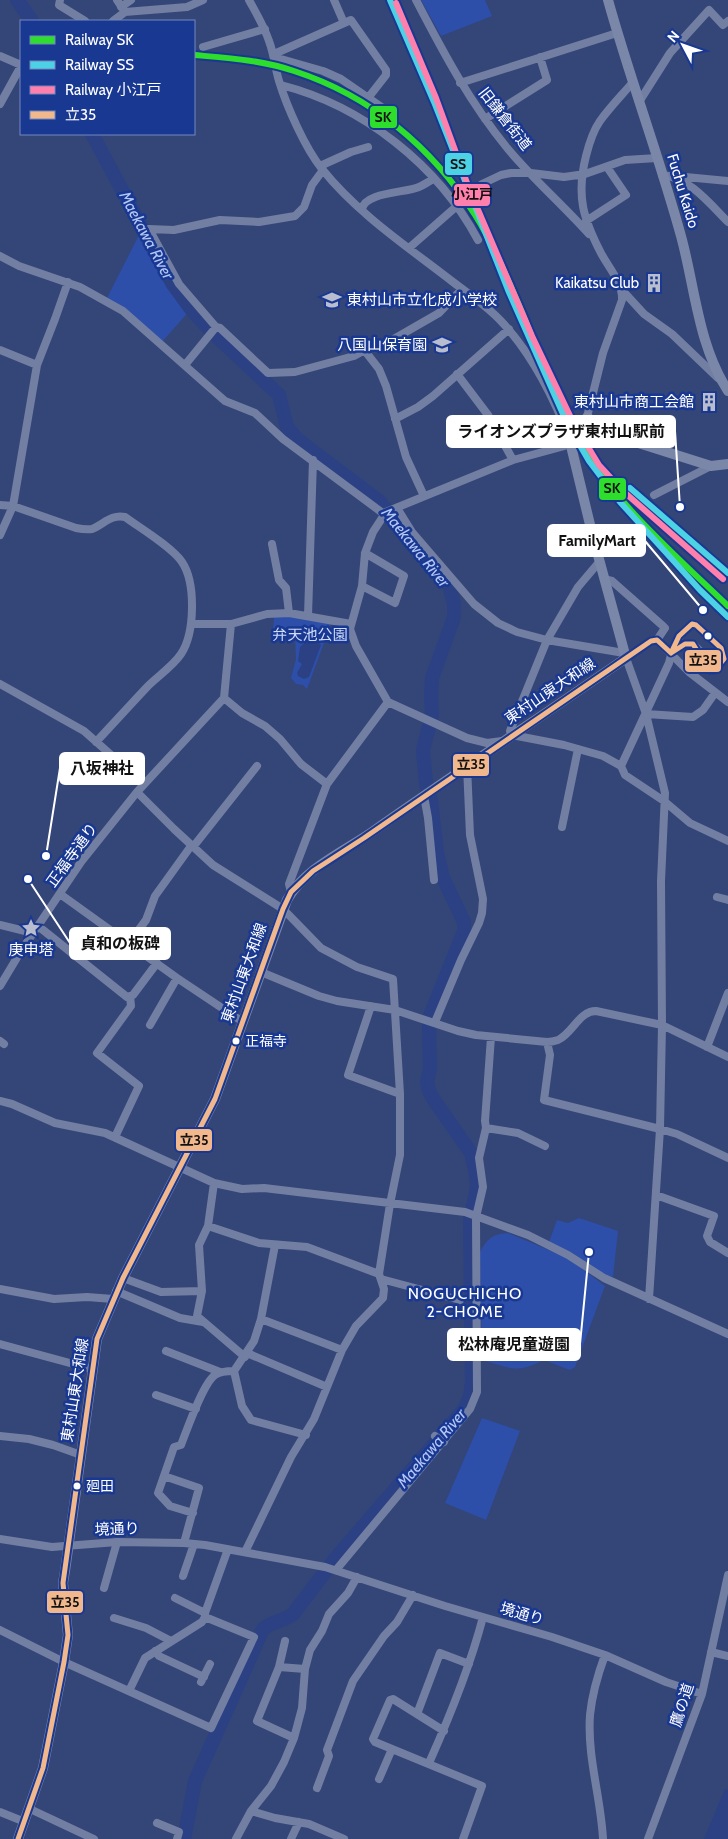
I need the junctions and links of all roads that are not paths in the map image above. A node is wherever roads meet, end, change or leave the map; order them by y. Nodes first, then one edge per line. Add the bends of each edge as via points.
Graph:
1 (60, 0) edge
2 (131, 0) edge
3 (173, 0) edge
4 (203, 0) edge
5 (249, 0) edge
6 (334, 0) edge
7 (416, 0) edge
8 (608, 0) edge
9 (121, 6) edge
10 (178, 8) junction
11 (83, 20) edge
12 (114, 20) edge
13 (728, 21) edge
14 (344, 23) junction
15 (265, 29) junction
16 (617, 33) junction
17 (203, 46) dead end
18 (274, 55) junction
19 (0, 56) edge
20 (540, 57) junction
21 (20, 65) edge
22 (20, 67) edge
23 (632, 82) junction
24 (460, 83) junction
25 (281, 85) junction
26 (368, 98) junction
27 (639, 102) junction
28 (0, 104) edge
29 (392, 115) dead end
30 (486, 119) junction
31 (368, 147) dead end
32 (657, 158) junction
33 (607, 167) junction
34 (322, 168) junction
35 (531, 174) junction
36 (581, 174) junction
37 (668, 175) junction
38 (434, 179) junction
39 (728, 181) edge
40 (456, 206) junction
41 (362, 209) junction
42 (586, 221) junction
43 (728, 222) edge
44 (594, 239) junction
45 (478, 240) dead end
46 (409, 248) junction
47 (0, 256) edge
48 (68, 282) junction
49 (462, 289) junction
50 (622, 290) junction
51 (216, 327) junction
52 (508, 329) junction
53 (0, 350) edge
54 (365, 351) junction
55 (37, 365) junction
56 (185, 366) junction
57 (457, 374) junction
58 (725, 386) edge
59 (587, 417) junction
60 (395, 419) junction
61 (572, 444) junction
62 (313, 460) junction
63 (513, 460) junction
64 (728, 464) edge
65 (711, 466) junction
66 (654, 495) dead end
67 (424, 496) junction
68 (0, 505) edge
69 (13, 506) junction
70 (397, 508) junction
71 (385, 513) junction
72 (0, 535) edge
73 (272, 544) dead end
74 (365, 554) junction
75 (600, 561) junction
76 (604, 579) junction
77 (362, 586) junction
78 (289, 613) junction
79 (308, 616) junction
80 (192, 624) junction
81 (231, 624) junction
82 (351, 624) junction
83 (682, 632) junction
84 (547, 640) junction
85 (656, 640) junction
86 (690, 643) junction
87 (671, 653) junction
88 (625, 655) junction
89 (0, 684) edge
90 (715, 693) junction
91 (224, 698) junction
92 (388, 702) junction
93 (728, 702) edge
94 (646, 714) junction
95 (508, 738) junction
96 (96, 742) junction
97 (578, 749) junction
98 (257, 766) dead end
99 (467, 766) junction
100 (621, 766) junction
101 (144, 784) junction
102 (327, 784) junction
103 (137, 792) junction
104 (428, 793) junction
105 (664, 801) junction
106 (562, 827) dead end
107 (728, 841) edge
108 (192, 846) junction
109 (434, 880) dead end
110 (291, 892) junction
111 (60, 894) junction
112 (717, 897) dead end
113 (728, 900) edge
114 (283, 909) junction
115 (0, 925) edge
116 (36, 929) junction
117 (129, 943) junction
118 (157, 963) junction
119 (261, 972) junction
120 (177, 978) junction
121 (0, 986) edge
122 (728, 994) edge
123 (130, 996) junction
124 (371, 1006) junction
125 (395, 1010) junction
126 (431, 1021) junction
127 (243, 1022) junction
128 (150, 1025) dead end
129 (662, 1025) junction
130 (491, 1037) junction
131 (547, 1042) junction
132 (707, 1048) junction
133 (728, 1057) edge
134 (400, 1094) junction
135 (0, 1101) edge
136 (486, 1128) junction
137 (660, 1129) junction
138 (115, 1137) junction
139 (545, 1146) dead end
140 (728, 1158) edge
141 (179, 1167) junction
142 (214, 1183) junction
143 (656, 1196) junction
144 (390, 1204) junction
145 (471, 1215) junction
146 (208, 1226) junction
147 (275, 1245) junction
148 (728, 1253) edge
149 (380, 1277) junction
150 (123, 1278) junction
151 (0, 1289) edge
152 (202, 1291) junction
153 (115, 1295) junction
154 (649, 1299) junction
155 (460, 1300) dead end
156 (261, 1320) junction
157 (203, 1322) junction
158 (728, 1334) edge
159 (0, 1344) edge
160 (342, 1350) junction
161 (166, 1351) dead end
162 (246, 1355) junction
163 (92, 1369) junction
164 (234, 1371) junction
165 (220, 1372) junction
166 (326, 1387) junction
167 (156, 1395) dead end
168 (196, 1408) junction
169 (306, 1435) junction
170 (0, 1436) edge
171 (435, 1436) dead end
172 (444, 1442) junction
173 (81, 1455) junction
174 (164, 1476) junction
175 (193, 1513) junction
176 (0, 1539) edge
177 (117, 1542) junction
178 (184, 1543) junction
179 (194, 1544) junction
180 (68, 1546) junction
181 (228, 1549) junction
182 (245, 1552) junction
183 (331, 1568) junction
184 (728, 1574) edge
185 (183, 1576) dead end
186 (357, 1577) junction
187 (104, 1588) dead end
188 (413, 1595) junction
189 (175, 1598) dead end
190 (205, 1615) junction
191 (483, 1617) junction
192 (114, 1618) dead end
193 (0, 1630) edge
194 (171, 1641) junction
195 (285, 1641) dead end
196 (155, 1651) junction
197 (711, 1652) junction
198 (605, 1655) junction
199 (728, 1656) edge
200 (64, 1662) junction
201 (210, 1664) dead end
202 (469, 1664) junction
203 (279, 1667) junction
204 (305, 1669) junction
205 (129, 1691) junction
206 (702, 1694) junction
207 (417, 1714) junction
208 (444, 1731) junction
209 (294, 1738) junction
210 (392, 1749) junction
211 (429, 1763) junction
212 (379, 1779) dead end
213 (317, 1788) dead end
214 (30, 1809) junction
215 (252, 1811) junction
216 (0, 1812) edge
217 (25, 1822) junction
218 (299, 1822) junction
219 (157, 1823) dead end
220 (18, 1839) edge
221 (94, 1839) edge
222 (177, 1839) edge
223 (236, 1839) edge
224 (291, 1839) edge
225 (344, 1839) edge
226 (463, 1839) edge
227 (603, 1839) edge
228 (648, 1839) edge

1 - 11 street via 59,5
2 - 9 street
3 - 10 street
4 - 10 street
5 - 15 street
6 - 14 street
7 - 24 street, 旧鎌倉街道
8 - 16 main road, Fuchu Kaido
9 - 10 street
9 - 12 street
13 - 27 street via 723,25 709,10 670,53
14 - 18 street
14 - 26 street via 352,20 386,70 386,75
15 - 17 street
15 - 18 street
16 - 20 street
16 - 23 main road, Fuchu Kaido
18 - 25 street
18 - 26 street via 341,79
19 - 21 street
20 - 24 street
20 - 30 street via 547,80
22 - 28 street
23 - 27 main road, Fuchu Kaido
23 - 36 street via 599,122
24 - 30 street, 旧鎌倉街道
25 - 34 street via 304,138
25 - 38 street via 303,90 361,118 402,148
26 - 29 street
27 - 32 main road, Fuchu Kaido
30 - 35 street, 旧鎌倉街道
31 - 34 street via 351,152
32 - 33 street via 625,160
32 - 37 main road, Fuchu Kaido
33 - 36 street
33 - 42 street via 626,195
34 - 41 street
34 - 51 street via 304,207 294,216 259,222 220,220 174,230 149,229 180,284
35 - 36 street via 564,177
35 - 40 street via 511,173 488,180
35 - 44 street, 旧鎌倉街道
36 - 42 street
37 - 39 street
37 - 43 street via 697,191
37 - 58 main road, Fuchu Kaido via 706,341
38 - 40 street
38 - 41 street via 419,187 370,198
40 - 45 street via 466,216
40 - 46 street
41 - 46 street
42 - 44 street
44 - 50 street
46 - 49 street
47 - 48 street via 19,266
48 - 55 street
48 - 56 street via 123,311
49 - 52 street via 482,302
49 - 54 street via 439,313 385,344
50 - 58 street via 644,314 672,334
50 - 59 street via 622,300 603,353
51 - 54 street via 268,373 295,372
51 - 56 street
52 - 57 street
52 - 61 street via 531,361
53 - 55 street
54 - 60 street via 379,369
55 - 69 street
56 - 62 street via 225,401 255,413 283,439
57 - 60 street via 418,407
57 - 63 street via 488,415
59 - 61 main road via 581,433
59 - 65 main road via 614,437
60 - 67 street via 406,457
61 - 63 street
61 - 75 main road
62 - 71 street
62 - 79 street
63 - 67 street
64 - 65 main road
65 - 66 street
67 - 70 street
68 - 69 street
69 - 72 street
69 - 80 street via 86,530 111,518 125,517 173,552 182,563 192,605
70 - 71 street
70 - 84 street via 412,532 474,604 517,632
71 - 74 street
73 - 78 street via 279,580 286,588
74 - 77 street
74 - 77 street via 404,576 396,604
75 - 76 main road
75 - 84 street via 578,587
76 - 85 street via 612,581 665,628
76 - 88 main road
77 - 82 street
78 - 79 street
78 - 81 street via 267,614
79 - 82 street
80 - 81 street
80 - 96 street via 181,654
81 - 91 street
82 - 92 street via 356,646
83 - 86 street via 683,638
83 - 86 street via 690,625 696,625 721,648 723,662 715,670 710,670 701,652
83 - 87 street
84 - 88 street
84 - 95 street
85 - 87 street
85 - 88 street
86 - 87 street
87 - 90 street
87 - 94 street
88 - 94 street
88 - 95 main road, 東村山東大和線
89 - 96 street
90 - 93 street
90 - 94 street via 703,710 693,717
91 - 101 street, 正福寺通り
91 - 102 street via 265,726 301,764
92 - 95 street via 480,742 494,743
92 - 102 street
94 - 100 street
94 - 105 street
95 - 97 street
95 - 99 main road, 東村山東大和線
96 - 101 street
97 - 100 street via 603,756
97 - 106 street
98 - 108 street
99 - 104 main road, 東村山東大和線
99 - 126 street via 470,835 483,899 482,912
100 - 105 street via 625,775
101 - 103 street, 正福寺通り
102 - 110 street via 288,884
103 - 108 street
103 - 111 street, 正福寺通り via 81,862
104 - 109 street
104 - 110 main road, 東村山東大和線 via 312,871
105 - 107 street via 690,823
105 - 129 street via 660,889
108 - 114 street via 213,865
108 - 117 street via 155,896 146,920
110 - 114 main road, 東村山東大和線
111 - 116 street, 正福寺通り
111 - 117 street
112 - 113 street
114 - 119 main road, 東村山東大和線
114 - 125 street via 321,948 357,967 393,979
115 - 116 street
116 - 121 street, 正福寺通り
116 - 123 street
117 - 118 street
118 - 120 street
118 - 123 street
119 - 124 street via 319,996
119 - 127 main road, 東村山東大和線
120 - 127 street
120 - 128 street
122 - 132 street
123 - 138 street via 131,1006 97,1053 139,1086
124 - 125 street
124 - 134 street via 348,1075
125 - 126 street
125 - 134 street
126 - 130 street via 458,1031
127 - 141 main road, 東村山東大和線 via 215,1099
129 - 131 street via 591,1011 558,1040
129 - 132 street
129 - 137 street
130 - 131 street
130 - 136 street
131 - 137 street via 550,1056 544,1100
132 - 133 street
134 - 144 street via 400,1155
135 - 138 street via 55,1123
136 - 139 street via 518,1133
136 - 145 street via 479,1158 483,1187
137 - 140 street
137 - 143 street
138 - 141 street
141 - 142 street
141 - 150 main road, 東村山東大和線
142 - 144 street
142 - 146 street
143 - 148 street via 714,1216 707,1236 710,1242
143 - 154 street
144 - 145 street
144 - 149 street
145 - 154 street via 528,1235
145 - 172 street via 476,1392 470,1409
146 - 147 street
146 - 152 street via 199,1244
147 - 149 street via 307,1247
147 - 156 street
149 - 155 street
149 - 160 street via 383,1298 356,1326
150 - 152 street via 162,1292
150 - 153 main road, 東村山東大和線
151 - 153 street via 54,1299
152 - 157 street via 197,1316
153 - 157 street via 180,1318
153 - 163 main road, 東村山東大和線 via 97,1339
154 - 158 street
156 - 160 street
156 - 162 street
157 - 162 street
159 - 163 street
160 - 166 street
161 - 165 street
162 - 164 street
162 - 166 street
163 - 173 main road, 東村山東大和線
164 - 165 street
164 - 169 street via 242,1406 250,1420
165 - 168 street via 214,1375
166 - 169 street
167 - 168 street
168 - 174 street via 181,1445 174,1446
169 - 182 street via 291,1457
170 - 173 street via 29,1439
171 - 172 street
172 - 183 street
173 - 180 main road, 東村山東大和線
174 - 175 street via 158,1493 170,1506
174 - 175 street via 199,1488
175 - 178 street
176 - 180 street, 境通り via 39,1546
177 - 178 street, 境通り
177 - 180 street, 境通り
177 - 187 street
178 - 179 street, 境通り
179 - 181 street, 境通り
179 - 185 street
180 - 200 main road, 東村山東大和線 via 64,1583 68,1635
181 - 182 street, 境通り
181 - 190 street
182 - 183 street, 境通り
183 - 186 street, 境通り
184 - 197 street, 鷹の道
186 - 188 street, 境通り
186 - 204 street via 329,1614 310,1650
188 - 191 street, 境通り
188 - 213 street via 353,1681 327,1750 329,1756
189 - 190 street
190 - 194 street via 202,1622
190 - 205 street via 254,1637 211,1728
191 - 198 street, 境通り
191 - 202 street
192 - 194 street via 146,1628
193 - 200 street
194 - 196 street
195 - 203 street
196 - 201 street via 202,1679
196 - 205 street via 145,1658
197 - 199 street
197 - 206 street, 鷹の道
198 - 206 street, 境通り
198 - 227 street via 590,1714 593,1770
200 - 205 street
200 - 214 main road, 東村山東大和線 via 49,1742
202 - 207 street via 440,1654
202 - 208 street
203 - 204 street
203 - 209 street via 258,1721
204 - 209 street via 302,1708
206 - 228 street, 鷹の道
207 - 208 street
207 - 210 street via 390,1700 374,1739
208 - 211 street
209 - 215 street via 271,1786
210 - 211 street
210 - 212 street
211 - 226 street via 482,1786
214 - 217 main road, 東村山東大和線
214 - 221 street
215 - 218 street
215 - 223 street
216 - 217 street
217 - 220 main road, 東村山東大和線
218 - 224 street
218 - 225 street
219 - 222 street via 179,1832

